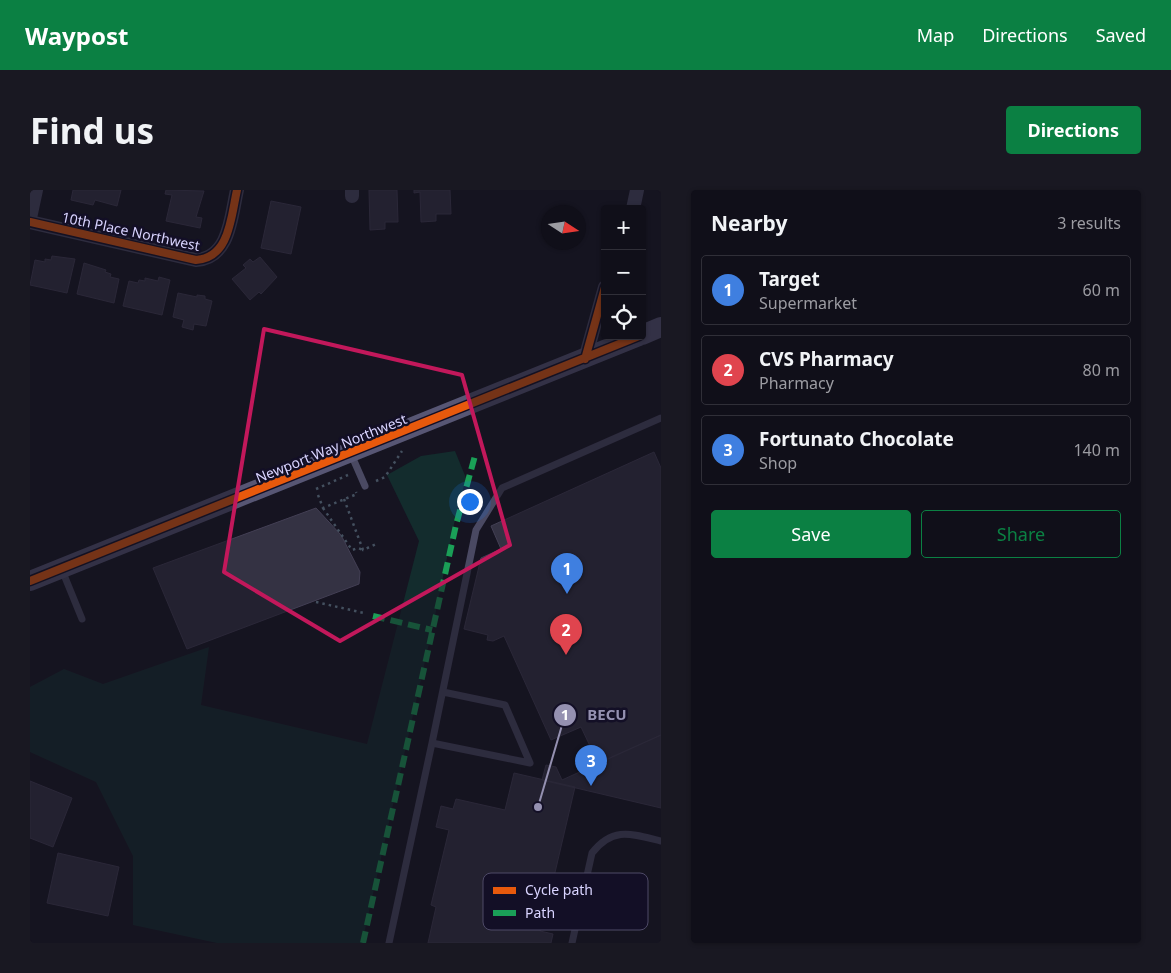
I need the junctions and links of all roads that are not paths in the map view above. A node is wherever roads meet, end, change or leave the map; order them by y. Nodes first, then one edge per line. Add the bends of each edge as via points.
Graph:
1 (36, 190) edge
2 (237, 190) edge
3 (638, 190) edge
4 (634, 205) edge
5 (30, 220) edge
6 (603, 295) edge
7 (661, 327) edge
8 (646, 334) edge
9 (631, 340) edge
10 (585, 359) junction
11 (661, 419) edge
12 (355, 462) junction
13 (365, 486) dead end
14 (61, 569) junction
15 (30, 581) edge
16 (82, 619) dead end
17 (443, 692) junction
18 (432, 743) junction
19 (661, 841) edge
20 (588, 873) edge
21 (575, 930) edge
22 (389, 943) edge
23 (572, 943) edge

1 - 5 street
2 - 5 street, 10th Place Northwest via 222,247 211,258 196,260
3 - 4 street
6 - 10 street
7 - 8 street, Newport Way Northwest
9 - 10 street, Newport Way Northwest
10 - 12 street, Newport Way Northwest
11 - 17 lane via 502,488 476,530
12 - 13 lane
12 - 14 street, Newport Way Northwest
14 - 15 street, Newport Way Northwest
14 - 16 lane
17 - 18 lane
17 - 18 lane via 505,706 530,763
18 - 22 lane
19 - 20 lane via 633,834 617,834 601,842 592,853
21 - 23 lane

